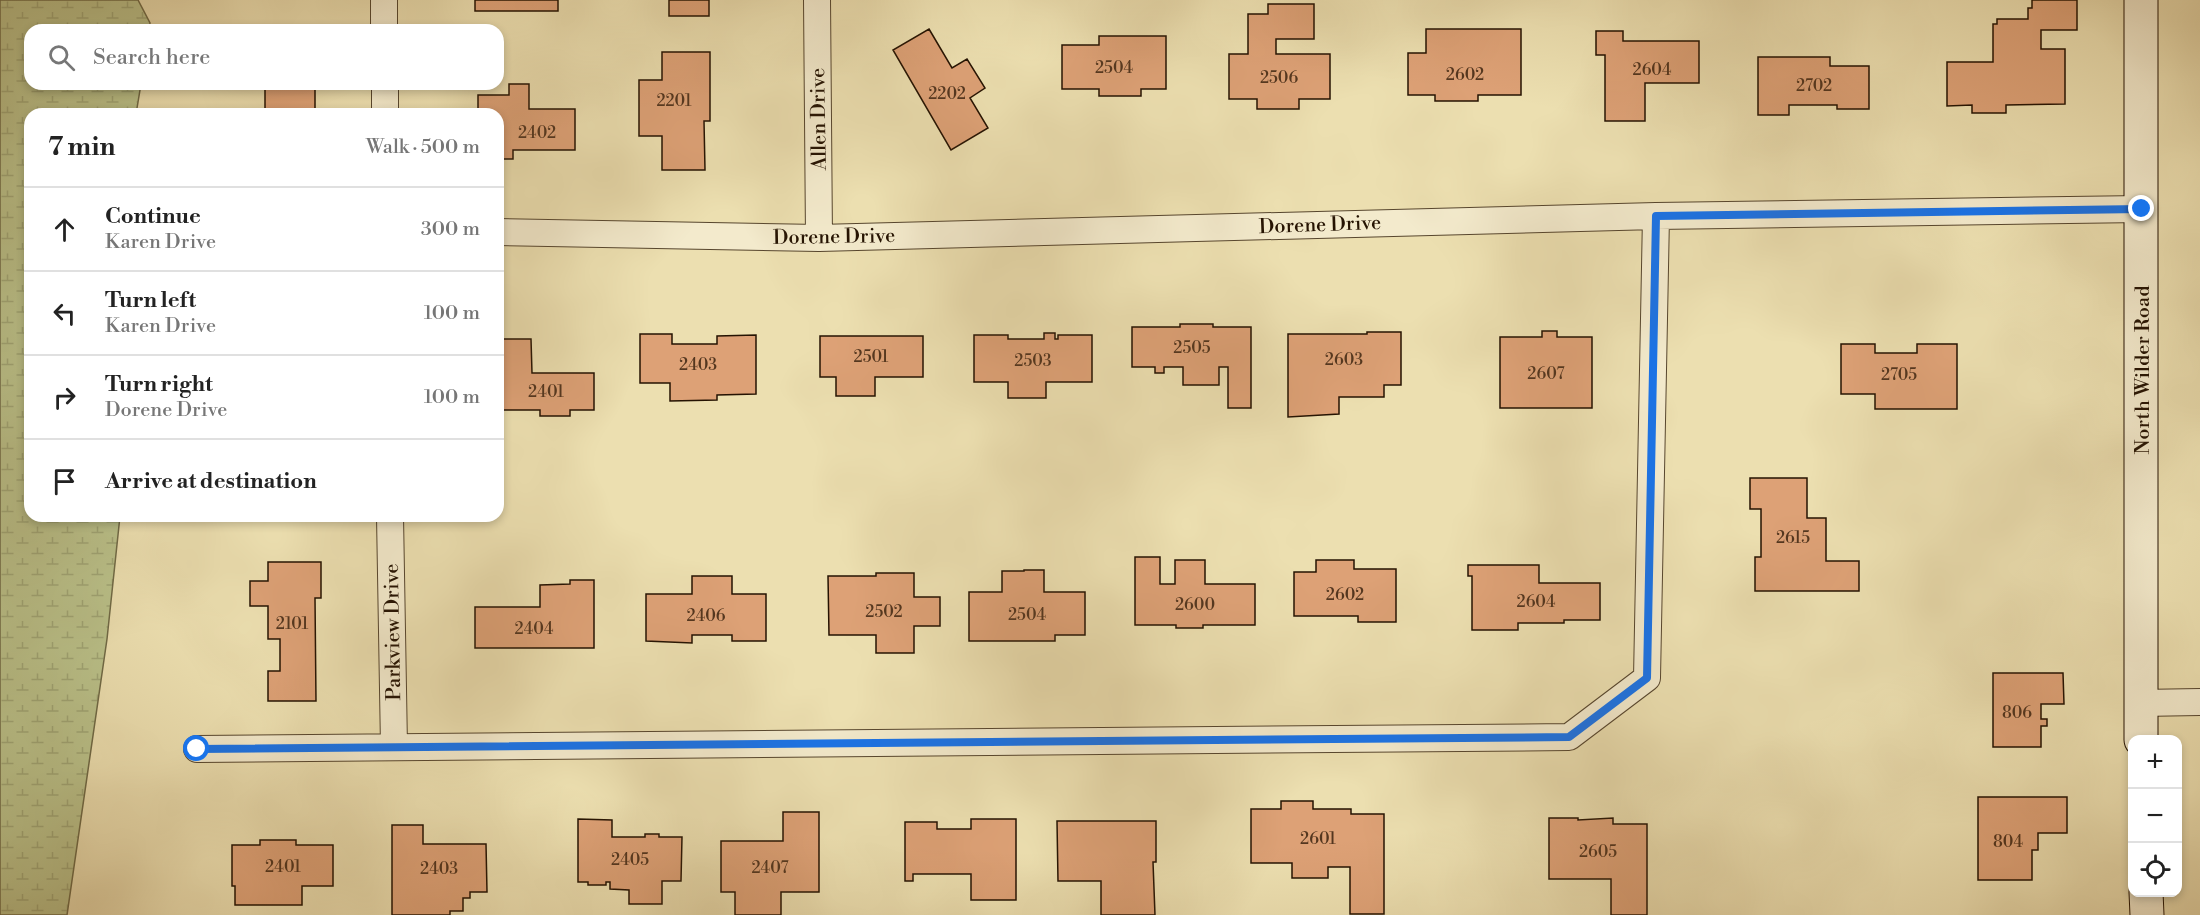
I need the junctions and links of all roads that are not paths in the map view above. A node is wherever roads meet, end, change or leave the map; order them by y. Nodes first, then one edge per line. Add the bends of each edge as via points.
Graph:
1 (384, 0) edge
2 (817, 0) edge
3 (2141, 0) edge
4 (384, 24) edge
5 (385, 90) edge
6 (385, 108) edge
7 (2142, 209) junction
8 (1656, 216) junction
9 (504, 232) edge
10 (819, 238) junction
11 (390, 522) edge
12 (2200, 702) edge
13 (2140, 703) junction
14 (2142, 735) edge
15 (394, 747) junction
16 (197, 749) dead end
17 (2146, 897) edge
18 (2147, 915) edge

1 - 4 street
2 - 10 street, Allen Drive
3 - 7 street, North Wilder Road
5 - 6 street
7 - 8 street, Dorene Drive
7 - 13 street, North Wilder Road
8 - 10 street, Dorene Drive
8 - 15 street via 1647,678 1569,737
9 - 10 street, Dorene Drive
11 - 15 street, Parkview Drive
12 - 13 street
13 - 14 street, North Wilder Road
15 - 16 street
17 - 18 street

